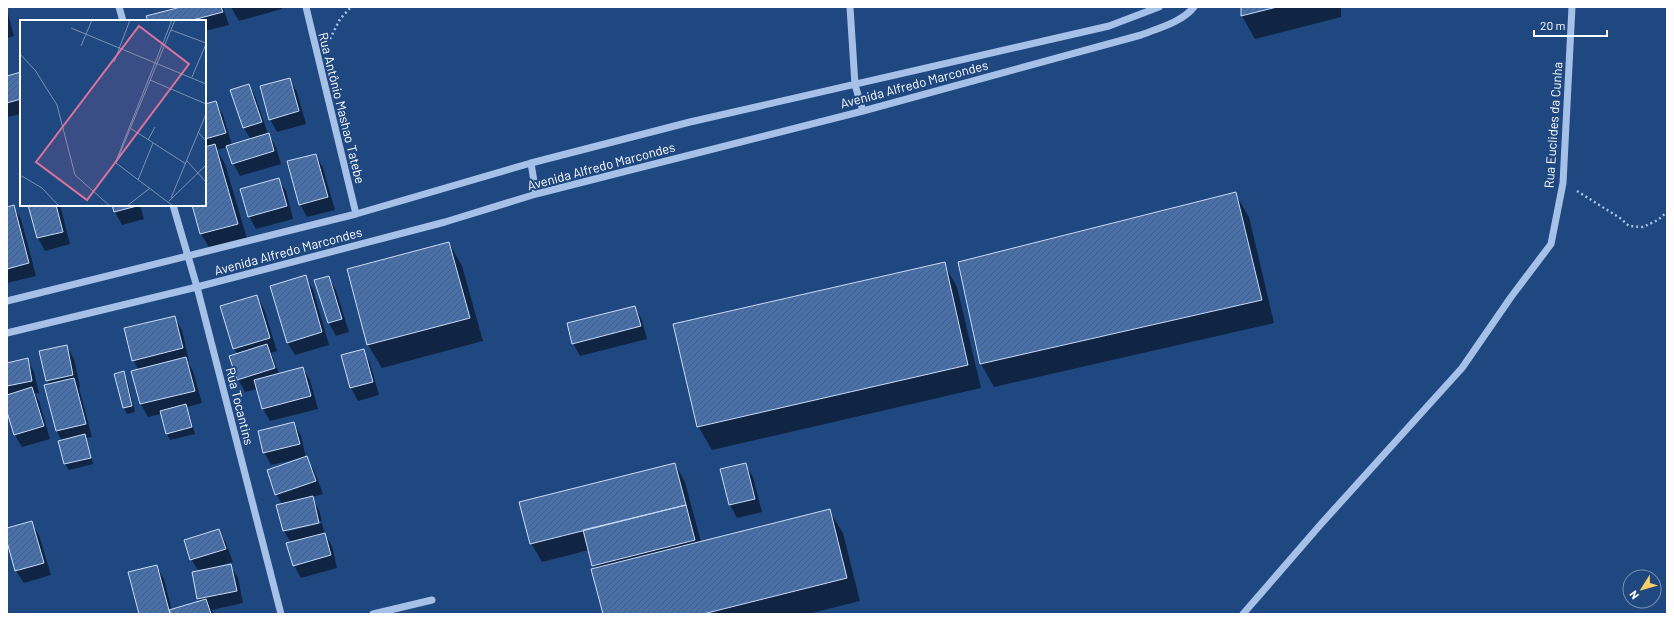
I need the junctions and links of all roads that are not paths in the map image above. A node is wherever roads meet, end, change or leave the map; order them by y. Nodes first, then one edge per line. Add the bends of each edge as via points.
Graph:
1 (119, 7) edge
2 (306, 7) edge
3 (850, 7) edge
4 (1159, 7) edge
5 (1194, 7) edge
6 (1572, 7) edge
7 (122, 20) edge
8 (855, 85) junction
9 (863, 111) junction
10 (531, 163) junction
11 (536, 194) junction
12 (173, 206) edge
13 (356, 214) junction
14 (188, 257) junction
15 (197, 287) junction
16 (7, 301) edge
17 (7, 333) edge
18 (432, 600) dead end
19 (281, 614) edge
20 (374, 614) edge
21 (1243, 614) edge

1 - 7 street
2 - 13 street, Rua Antônio Mashao Tatebe
3 - 8 street
4 - 8 street, Avenida Alfredo Marcondes via 1109,26
5 - 9 street, Avenida Alfredo Marcondes via 1174,22 1141,35
6 - 21 street, Rua Euclides da Cunha via 1563,183 1551,244 1511,296 1462,368
8 - 9 street
8 - 10 street, Avenida Alfredo Marcondes via 690,122
9 - 11 street, Avenida Alfredo Marcondes
10 - 11 street
10 - 13 street, Avenida Alfredo Marcondes
11 - 15 street, Avenida Alfredo Marcondes via 445,222
12 - 14 street, Rua Tocantins
13 - 14 street, Avenida Alfredo Marcondes
14 - 15 street, Rua Tocantins
14 - 16 street, Avenida Alfredo Marcondes
15 - 17 street, Avenida Alfredo Marcondes
15 - 19 street, Rua Tocantins
18 - 20 street

